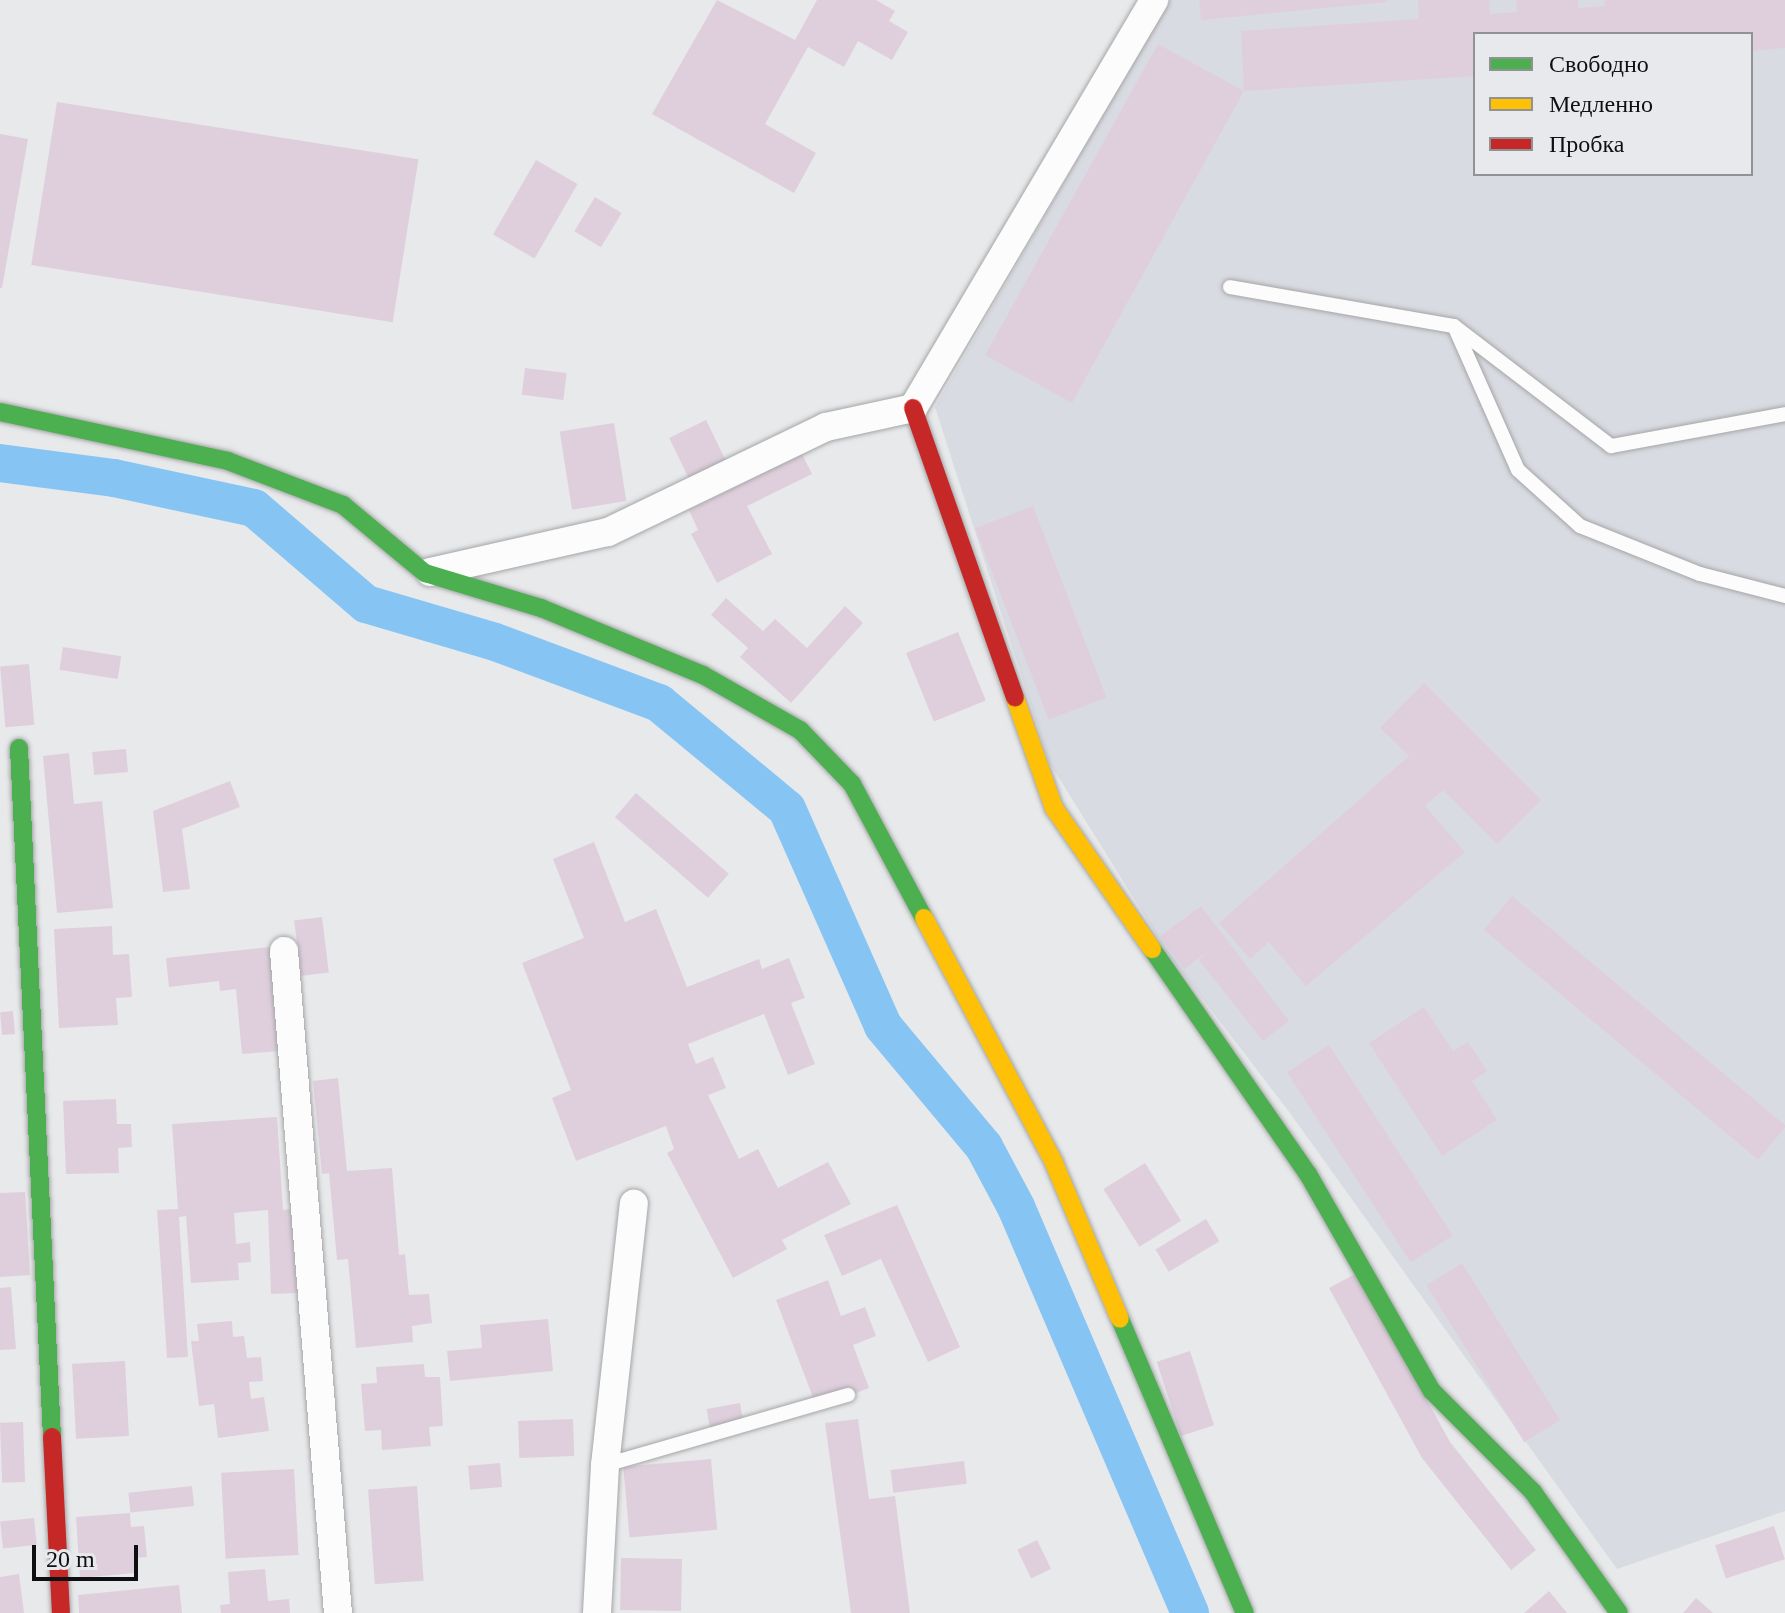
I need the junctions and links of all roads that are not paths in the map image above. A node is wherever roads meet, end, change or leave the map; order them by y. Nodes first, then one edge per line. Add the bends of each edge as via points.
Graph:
1 (1154, 0) edge
2 (1230, 287) dead end
3 (1454, 326) junction
4 (913, 408) junction
5 (0, 412) edge
6 (1785, 414) edge
7 (425, 573) junction
8 (1785, 596) edge
9 (19, 748) dead end
10 (284, 951) dead end
11 (634, 1204) dead end
12 (848, 1395) dead end
13 (605, 1465) junction
14 (61, 1613) edge
15 (338, 1613) edge
16 (597, 1613) edge
17 (1245, 1613) edge
18 (1619, 1613) edge

1 - 4 street
2 - 3 lane
3 - 6 lane via 1611,446
3 - 8 lane via 1518,470 1580,526 1700,574
4 - 7 street via 826,427 608,532
4 - 18 street via 1054,808 1308,1174 1432,1391 1533,1492
5 - 7 street via 228,461 343,505
7 - 17 street via 541,608 703,675 800,730 852,784 1054,1163
9 - 14 street
10 - 15 street
11 - 13 street
12 - 13 lane
13 - 16 street

